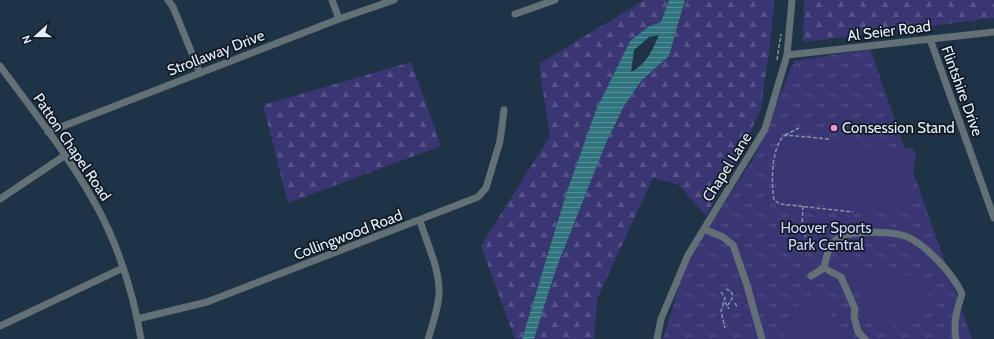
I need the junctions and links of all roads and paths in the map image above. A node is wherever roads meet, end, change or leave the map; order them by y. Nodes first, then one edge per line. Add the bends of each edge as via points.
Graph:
1 (168, 0) edge
2 (332, 0) edge
3 (394, 0) edge
4 (555, 0) edge
5 (792, 0) edge
6 (515, 14) dead end
7 (339, 19) junction
8 (994, 32) edge
9 (781, 34) dead end
10 (930, 39) junction
11 (787, 55) junction
12 (0, 66) edge
13 (782, 70) junction
14 (200, 73) junction
15 (504, 110) dead end
16 (799, 128) dead end
17 (48, 132) junction
18 (785, 135) junction
19 (829, 139) dead end
20 (64, 156) junction
21 (0, 199) edge
22 (803, 206) junction
23 (853, 212) dead end
24 (994, 218) edge
25 (420, 221) junction
26 (704, 229) junction
27 (805, 237) dead end
28 (123, 268) junction
29 (824, 268) junction
30 (812, 276) dead end
31 (726, 289) dead end
32 (721, 292) dead end
33 (724, 302) junction
34 (735, 303) dead end
35 (728, 306) junction
36 (737, 307) dead end
37 (729, 309) dead end
38 (137, 319) junction
39 (0, 326) edge
40 (725, 328) dead end
41 (140, 339) edge
42 (428, 339) edge
43 (657, 339) edge
44 (762, 339) edge
45 (865, 339) edge
46 (956, 339) edge

1 - 14 street
2 - 7 street
3 - 7 street, Strollaway Drive
4 - 6 street
5 - 11 street, Chapel Lane
7 - 14 street, Strollaway Drive
8 - 10 street, Al Seier Road
9 - 13 path via 775,68
10 - 11 street, Al Seier Road
10 - 24 street, Flintshire Drive
11 - 13 street, Chapel Lane
12 - 17 street, Patton Chapel Road
13 - 26 street, Chapel Lane via 765,129
14 - 17 street, Strollaway Drive
15 - 25 street, Collingwood Road via 500,140 486,188 478,197
16 - 18 path
17 - 20 street, Patton Chapel Road
18 - 19 path
18 - 22 path via 780,140 773,167 774,200 780,204
20 - 21 street
20 - 28 street, Patton Chapel Road via 82,180 109,231
22 - 23 path
22 - 27 path via 802,228
25 - 38 street, Collingwood Road via 207,302
25 - 42 street via 436,271 439,293
26 - 43 street, Chapel Lane via 688,255 674,287 661,320
26 - 44 street via 723,237 733,245
28 - 38 street, Patton Chapel Road
28 - 39 street
29 - 30 street
29 - 45 street via 841,277 855,309 858,332
29 - 46 street via 827,253 836,240 855,233 873,232 905,236 922,246 959,285 962,294 956,313
31 - 35 path via 731,291 733,297
32 - 33 path via 725,298
33 - 35 path
33 - 40 path via 721,311
34 - 36 path
35 - 37 path
38 - 41 street, Patton Chapel Road

